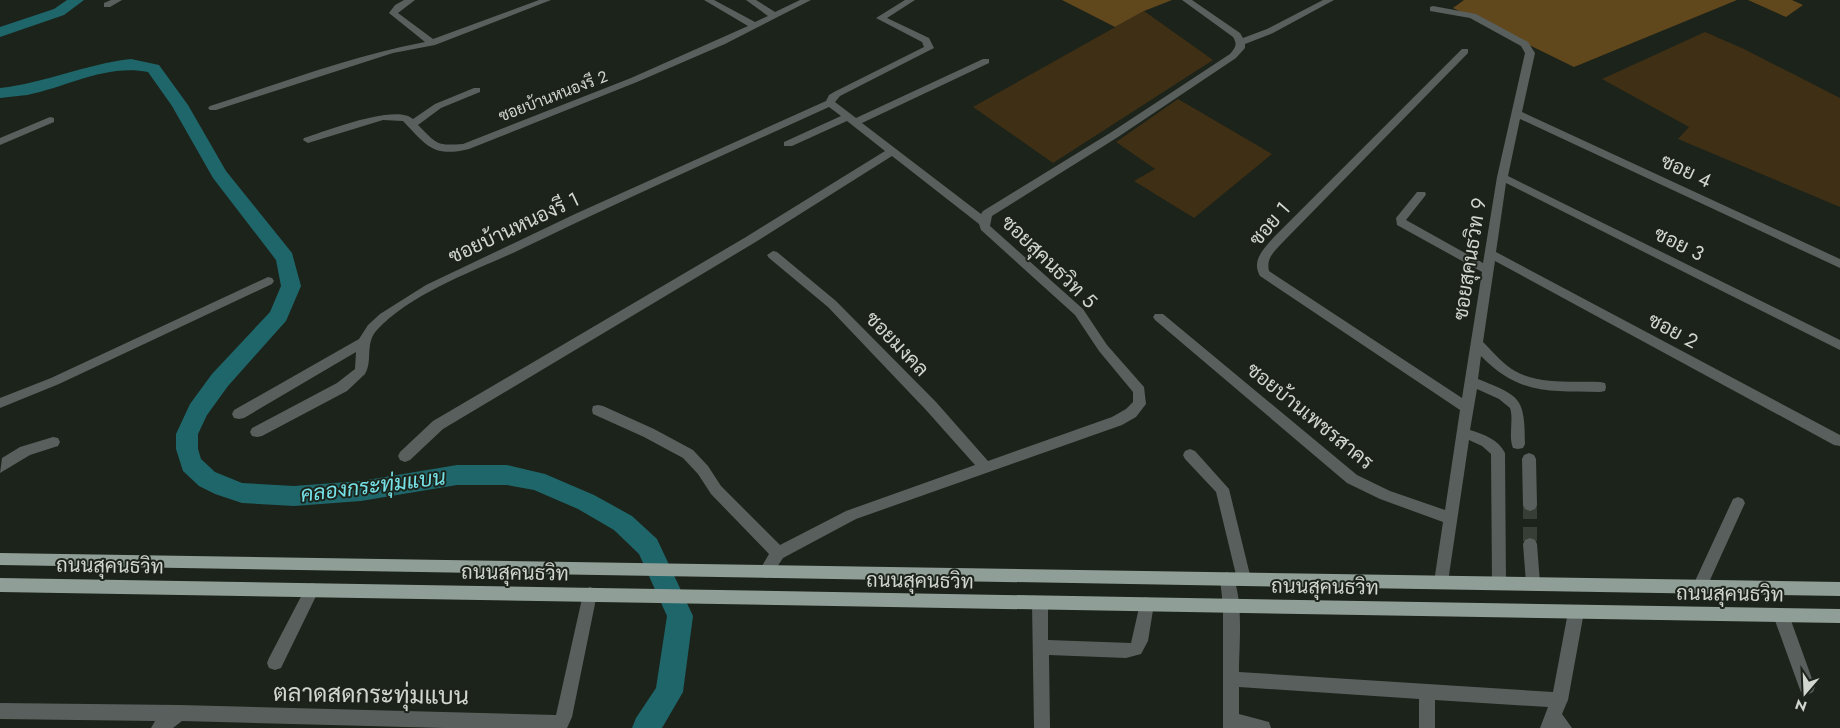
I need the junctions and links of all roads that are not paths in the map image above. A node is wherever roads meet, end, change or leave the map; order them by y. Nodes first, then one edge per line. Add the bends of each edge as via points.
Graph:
1 (118, 0) edge
2 (411, 0) edge
3 (548, 0) edge
4 (708, 0) edge
5 (750, 0) edge
6 (807, 0) edge
7 (911, 0) edge
8 (1186, 0) edge
9 (1330, 0) edge
10 (107, 4) dead end
11 (1433, 8) dead end
12 (775, 16) junction
13 (755, 26) junction
14 (1241, 42) junction
15 (432, 43) junction
16 (1465, 51) dead end
17 (986, 61) dead end
18 (477, 90) dead end
19 (830, 103) junction
20 (213, 108) dead end
21 (1516, 113) junction
22 (50, 120) dead end
23 (852, 120) junction
24 (412, 124) junction
25 (308, 140) dead end
26 (0, 142) edge
27 (788, 144) dead end
28 (892, 151) junction
29 (1502, 177) junction
30 (1421, 194) dead end
31 (984, 222) junction
32 (1490, 253) junction
33 (773, 255) dead end
34 (1840, 264) edge
35 (1487, 270) junction
36 (268, 281) dead end
37 (1158, 317) dead end
38 (363, 342) junction
39 (1476, 343) junction
40 (1840, 345) edge
41 (1471, 381) junction
42 (1600, 387) dead end
43 (0, 403) edge
44 (1466, 407) junction
45 (598, 410) dead end
46 (239, 414) dead end
47 (256, 432) dead end
48 (1463, 433) junction
49 (1839, 441) dead end
50 (53, 442) dead end
51 (1518, 444) dead end
52 (1190, 455) dead end
53 (405, 456) dead end
54 (1529, 459) dead end
55 (0, 467) edge
56 (985, 467) junction
57 (1738, 503) dead end
58 (1530, 505) tunnel mouth
59 (1452, 519) junction
60 (1530, 544) tunnel mouth
61 (778, 553) junction
62 (0, 559) edge
63 (766, 571) junction
64 (1227, 579) junction
65 (1244, 579) junction
66 (1441, 582) junction
67 (1500, 583) junction
68 (1532, 583) junction
69 (0, 584) edge
70 (1700, 586) junction
71 (1840, 589) edge
72 (312, 590) junction
73 (590, 594) junction
74 (1040, 603) junction
75 (1146, 604) junction
76 (1231, 606) junction
77 (1576, 612) junction
78 (1781, 615) junction
79 (1840, 616) edge
80 (1040, 647) junction
81 (275, 663) dead end
82 (1231, 679) junction
83 (1806, 687) dead end
84 (1427, 692) junction
85 (1560, 700) junction
86 (0, 711) edge
87 (180, 713) junction
88 (1231, 724) edge
89 (1555, 724) edge
90 (560, 725) edge
91 (159, 728) edge
92 (1042, 728) edge
93 (1263, 728) edge
94 (1428, 728) edge

1 - 10 street
2 - 15 street via 393,13
3 - 15 street
4 - 13 street
5 - 12 street
6 - 12 street, ซอยบ้านหนองรี 2
7 - 19 street, ซอยบ้านหนองรี 1 via 880,18 926,40 929,48 837,94
8 - 14 street via 1237,35
9 - 14 street
11 - 21 street, ซอยสุคนธวิท 9 via 1473,16 1530,49
12 - 13 street, ซอยบ้านหนองรี 2
13 - 24 street, ซอยบ้านหนองรี 2 via 634,80 466,146 443,149 432,145
14 - 31 street, ซอยสุคนธวิท 5 via 1232,56 987,214
15 - 20 street via 391,51
16 - 44 street, ซอย 1 via 1278,240 1261,266 1264,274
17 - 23 street
18 - 24 street via 438,106
19 - 23 street
19 - 38 street, ซอยบ้านหนองรี 1 via 531,239 436,286 385,315 370,329
21 - 29 street, ซอยสุคนธวิท 9
21 - 34 street, ซอย 4
22 - 26 street
23 - 27 street
23 - 28 street
24 - 25 street, ซอยบ้านหนองรี 2 via 406,118 382,117
28 - 31 street
28 - 53 street via 750,240 438,425
29 - 32 street, ซอยสุคนธวิท 9
29 - 40 street, ซอย 3
30 - 35 street via 1401,222
31 - 56 street, ซอยสุคนธวิท 5 via 985,227 1079,312 1103,348 1132,381 1140,404 1131,414 1117,421
32 - 35 street, ซอยสุคนธวิท 9
32 - 49 street, ซอย 2
33 - 56 street, ซอยมงคล via 832,304
35 - 39 street, ซอยสุคนธวิท 9
36 - 43 street
37 - 59 street, ซอยบ้านเพชรสาคร via 1352,479
38 - 46 street
38 - 47 street via 361,371 342,387
39 - 41 street, ซอยสุคนธวิท 9
39 - 42 street via 1520,379
41 - 44 street, ซอยสุคนธวิท 9
41 - 51 street via 1513,402 1517,408
44 - 48 street, ซอยสุคนธวิท 9
45 - 61 street via 688,454 716,490
48 - 59 street, ซอยสุคนธวิท 9
48 - 67 street via 1485,440 1498,453
50 - 55 street via 16,454
52 - 65 street via 1222,489
54 - 58 street
56 - 61 street, ซอยสุคนธวิท 5 via 851,515
57 - 70 street
59 - 66 street, ซอยสุคนธวิท 9
60 - 68 street
61 - 63 street, ซอยสุคนธวิท 5
62 - 63 main road, ถนนสุคนธวิท
63 - 64 main road, ถนนสุคนธวิท
64 - 65 main road, ถนนสุคนธวิท
64 - 76 street
65 - 66 main road, ถนนสุคนธวิท
66 - 67 main road, ถนนสุคนธวิท
67 - 68 main road, ถนนสุคนธวิท
68 - 70 main road, ถนนสุคนธวิท
69 - 72 main road, ถนนสุคนธวิท
70 - 71 main road, ถนนสุคนธวิท
72 - 73 main road, ถนนสุคนธวิท
72 - 81 street
73 - 74 main road, ถนนสุคนธวิท
73 - 90 street
74 - 75 main road, ถนนสุคนธวิท
74 - 80 street
75 - 76 main road, ถนนสุคนธวิท
75 - 80 street via 1136,649
76 - 77 main road, ถนนสุคนธวิท
76 - 82 street
77 - 78 main road, ถนนสุคนธวิท
77 - 85 street
78 - 79 main road, ถนนสุคนธวิท
78 - 83 street
80 - 92 street
82 - 84 street
82 - 88 street
84 - 85 street
84 - 94 street
85 - 89 street
86 - 87 street, ตลาดสดกระทุ่มแบน
87 - 90 street, ตลาดสดกระทุ่มแบน
87 - 91 street
88 - 93 street

